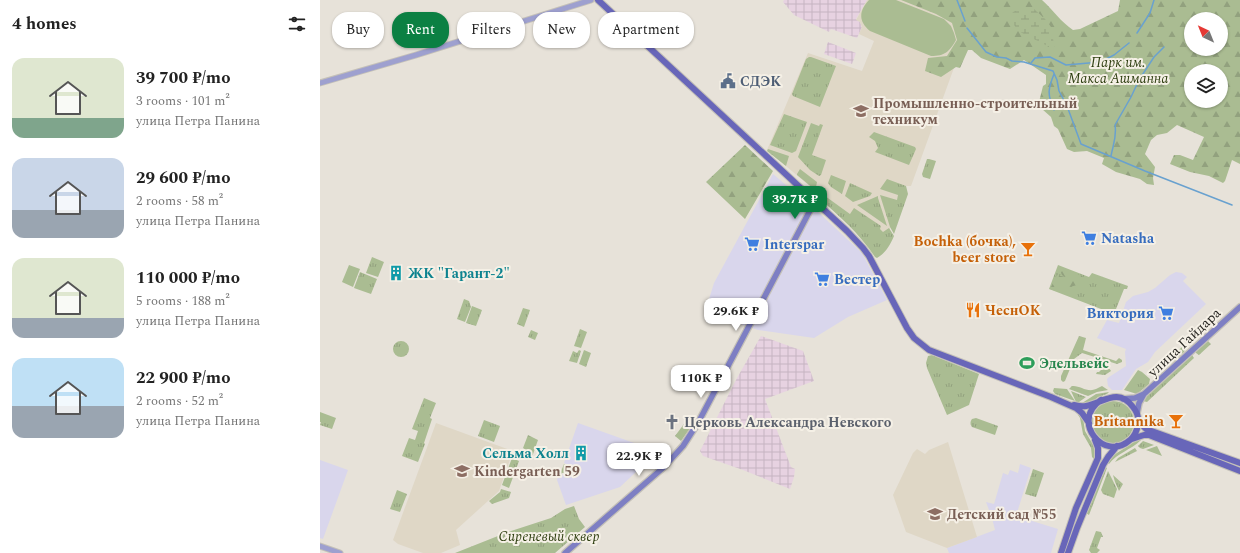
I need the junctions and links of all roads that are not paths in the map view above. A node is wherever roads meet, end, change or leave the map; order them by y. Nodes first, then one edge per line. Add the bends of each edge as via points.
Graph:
1 (591, 0) edge
2 (598, 0) edge
3 (320, 83) edge
4 (814, 201) junction
5 (1240, 307) edge
6 (1144, 394) junction
7 (1123, 399) junction
8 (1101, 400) junction
9 (1062, 402) junction
10 (1137, 413) junction
11 (1138, 421) junction
12 (1089, 423) junction
13 (1095, 438) junction
14 (1132, 439) junction
15 (1117, 446) junction
16 (1240, 463) edge
17 (1240, 471) edge
18 (320, 546) edge
19 (340, 553) edge
20 (565, 553) edge
21 (1061, 553) edge
22 (1068, 553) edge

1 - 3 street
2 - 4 main road
4 - 9 main road via 865,251 907,328 923,346
4 - 20 main road via 699,421 683,446 664,467
5 - 6 main road, улица Гайдара
6 - 7 main road, улица Гайдара via 1136,398
6 - 10 main road, улица Гайдара
7 - 8 main road via 1113,397
7 - 10 main road
8 - 9 main road via 1084,407
8 - 12 main road via 1092,410
9 - 12 main road via 1078,410
10 - 11 main road
11 - 14 main road
11 - 16 main road via 1146,429
12 - 13 main road
13 - 15 main road via 1106,446
13 - 21 main road via 1098,458 1076,508
14 - 15 main road
14 - 17 main road via 1144,434 1149,435
15 - 22 main road via 1103,465
18 - 19 street

